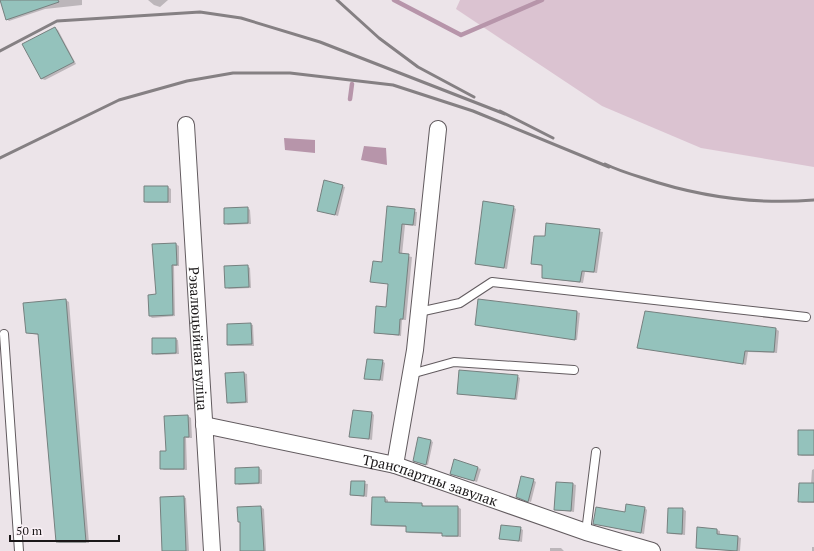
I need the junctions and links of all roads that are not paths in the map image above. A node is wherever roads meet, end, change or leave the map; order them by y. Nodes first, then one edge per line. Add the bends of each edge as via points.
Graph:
1 (186, 125) dead end
2 (438, 130) dead end
3 (419, 312) junction
4 (806, 317) dead end
5 (4, 334) dead end
6 (574, 370) dead end
7 (411, 374) junction
8 (204, 425) junction
9 (596, 452) dead end
10 (395, 465) junction
11 (586, 532) junction
12 (19, 551) edge
13 (212, 551) edge
14 (652, 551) edge

1 - 8 street, Рэвалюцыйная вуліца
2 - 3 street
3 - 4 lane via 460,303 492,282
3 - 7 street
5 - 12 lane
6 - 7 lane via 454,362
7 - 10 street
8 - 10 street, Транспартны завулак
8 - 13 street, Рэвалюцыйная вуліца
9 - 11 lane
10 - 11 street, Транспартны завулак
11 - 14 street, Транспартны завулак

